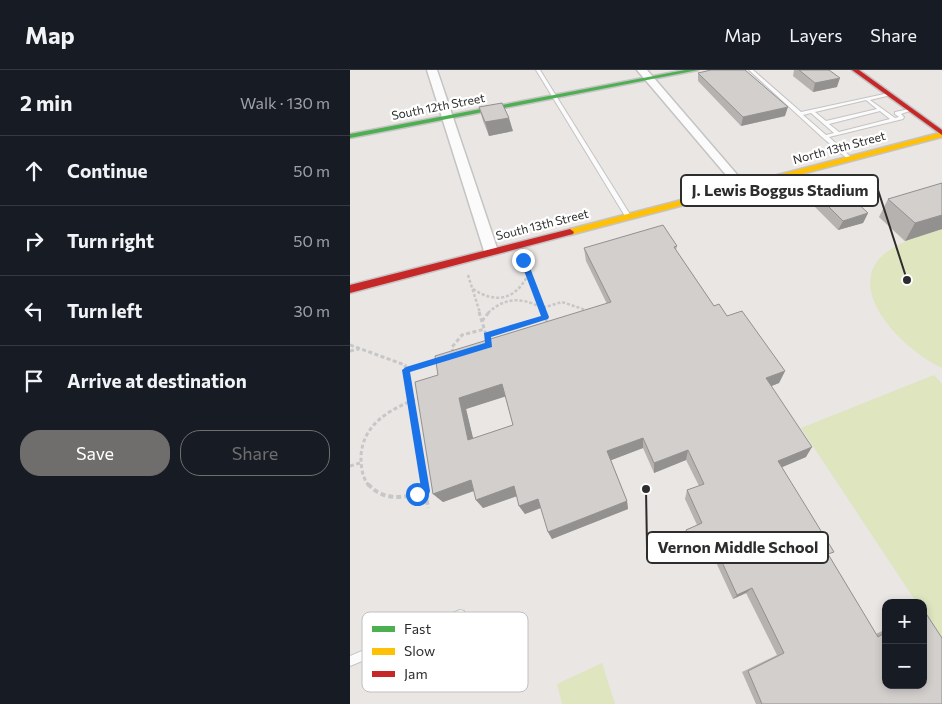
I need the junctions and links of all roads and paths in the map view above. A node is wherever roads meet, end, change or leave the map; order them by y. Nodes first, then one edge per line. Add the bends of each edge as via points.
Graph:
1 (432, 70) edge
2 (538, 70) edge
3 (695, 70) edge
4 (751, 70) edge
5 (855, 70) edge
6 (645, 74) edge
7 (889, 94) junction
8 (554, 98) junction
9 (867, 99) junction
10 (880, 110) junction
11 (910, 110) junction
12 (811, 111) junction
13 (800, 114) junction
14 (448, 118) junction
15 (894, 120) junction
16 (825, 123) junction
17 (838, 134) junction
18 (942, 134) edge
19 (350, 136) edge
20 (825, 137) junction
21 (850, 159) junction
22 (742, 187) junction
23 (628, 216) junction
24 (491, 251) junction
25 (523, 260) dead end
26 (528, 274) junction
27 (468, 275) dead end
28 (350, 289) edge
29 (473, 289) junction
30 (542, 308) junction
31 (598, 314) edge
32 (545, 317) junction
33 (482, 321) junction
34 (484, 329) junction
35 (552, 334) edge
36 (486, 335) junction
37 (489, 344) junction
38 (350, 346) edge
39 (480, 347) edge
40 (359, 348) junction
41 (350, 351) edge
42 (492, 352) edge
43 (406, 370) junction
44 (424, 396) edge
45 (411, 401) junction
46 (360, 463) junction
47 (350, 466) edge
48 (426, 491) junction
49 (428, 508) dead end
50 (362, 656) edge
51 (350, 661) edge

1 - 14 street
2 - 8 lane
3 - 6 street, South 12th Street
4 - 13 lane
5 - 7 street
6 - 8 street, South 12th Street
6 - 22 street
7 - 9 lane
7 - 11 street
8 - 14 street, South 12th Street
8 - 23 lane
9 - 10 lane
9 - 12 lane
10 - 15 lane
10 - 16 lane
11 - 15 lane via 897,112 902,117
11 - 18 street
12 - 13 lane
12 - 16 lane
13 - 20 lane
14 - 19 street, South 12th Street
14 - 24 street
15 - 17 lane
16 - 17 lane
17 - 20 lane
18 - 21 street, North 13th Street
20 - 21 lane
21 - 22 street, North 13th Street
22 - 23 street, South 13th Street
23 - 24 street, South 13th Street
24 - 28 street, South 13th Street
25 - 26 path
26 - 29 path via 520,289 506,297 482,296
26 - 30 path
27 - 29 path
29 - 33 path
30 - 31 path via 562,302
30 - 32 path
30 - 33 path via 526,300 504,301
32 - 35 path
32 - 36 path
33 - 34 path
34 - 36 path
34 - 43 path via 462,335 452,347 454,355
36 - 37 path
37 - 39 path
37 - 42 path
38 - 40 path
40 - 41 path
40 - 43 path via 405,365
43 - 45 path
44 - 45 path
45 - 46 path via 386,413 375,423 363,442
45 - 48 path
46 - 47 path
46 - 48 path via 367,484 383,495 406,497
48 - 49 path
50 - 51 lane

